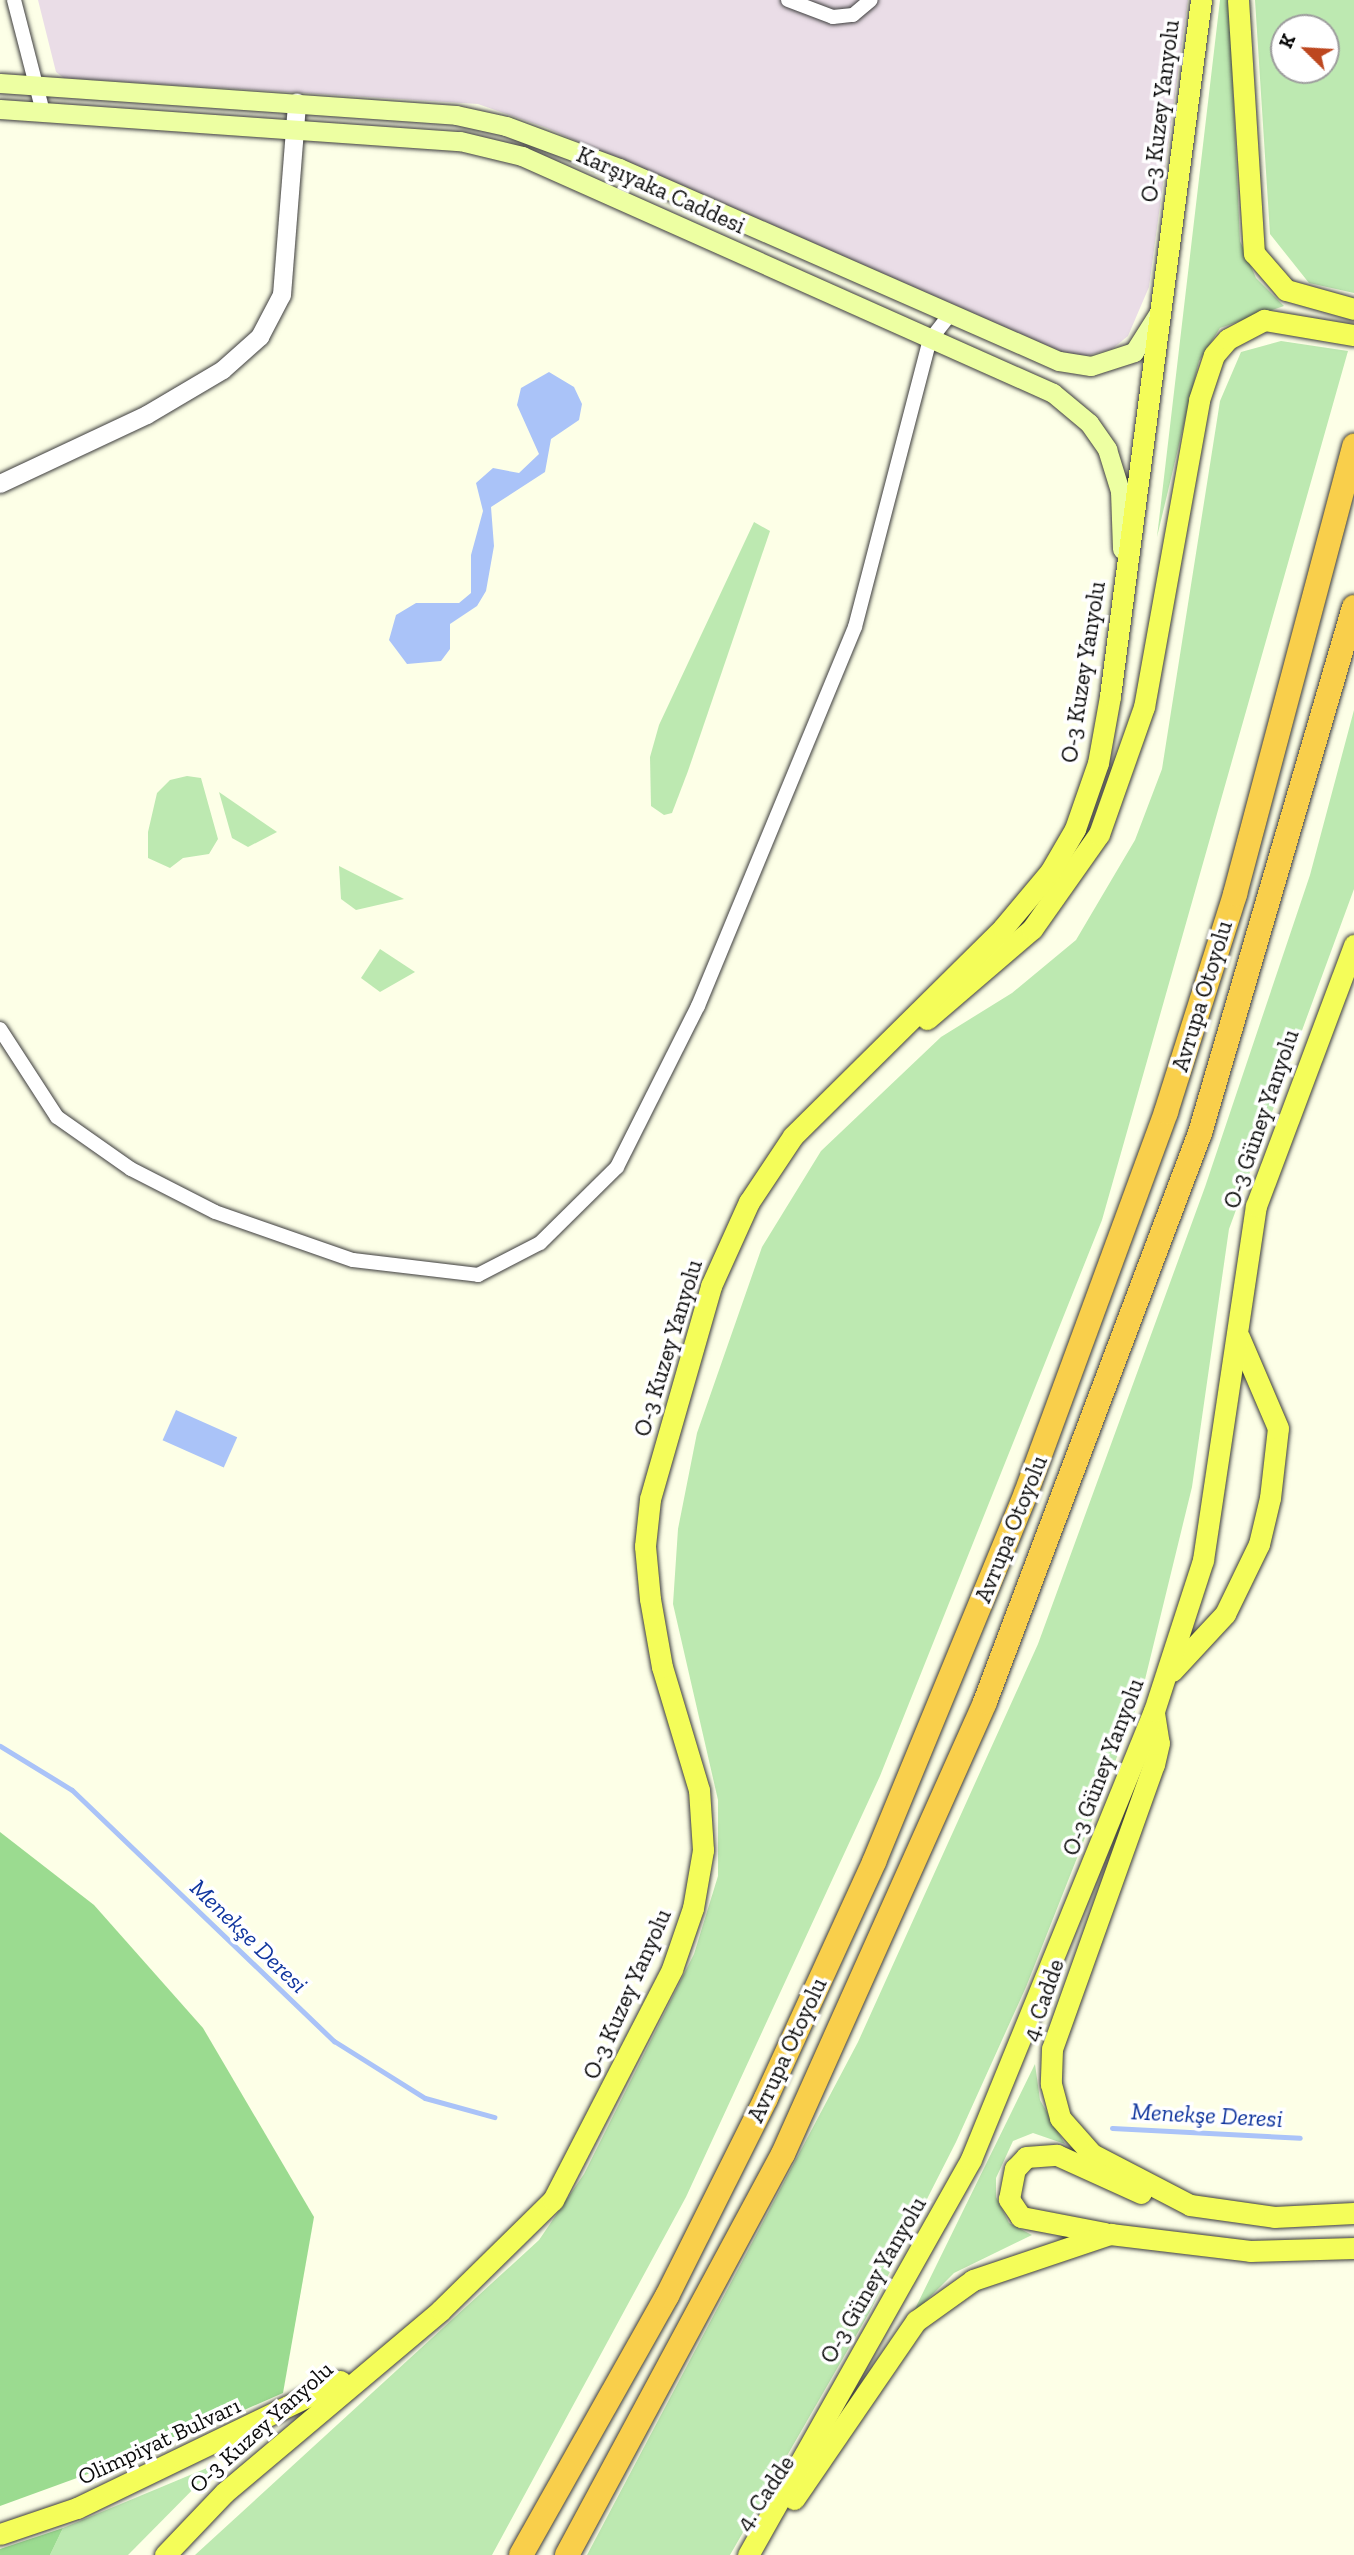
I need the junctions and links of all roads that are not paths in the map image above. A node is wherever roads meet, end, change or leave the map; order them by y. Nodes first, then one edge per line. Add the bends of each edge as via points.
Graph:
1 (14, 0) edge
2 (788, 0) edge
3 (871, 0) edge
4 (1200, 0) edge
5 (1238, 0) edge
6 (0, 83) edge
7 (38, 85) junction
8 (297, 103) junction
9 (0, 109) edge
10 (43, 112) junction
11 (295, 129) junction
12 (1344, 307) edge
13 (1160, 311) junction
14 (948, 316) junction
15 (1354, 335) edge
16 (930, 340) junction
17 (1354, 446) edge
18 (0, 484) edge
19 (1123, 594) junction
20 (1354, 607) edge
21 (1354, 945) edge
22 (0, 1029) edge
23 (846, 1083) junction
24 (1236, 1322) junction
25 (1166, 1677) junction
26 (1154, 1711) junction
27 (1191, 2205) junction
28 (1354, 2213) edge
29 (1110, 2234) junction
30 (1354, 2248) edge
31 (372, 2364) junction
32 (0, 2534) edge
33 (164, 2555) edge
34 (521, 2555) edge
35 (568, 2555) edge
36 (748, 2555) edge
37 (755, 2555) edge

1 - 7 street
2 - 3 street via 833,17 853,15
4 - 13 main road, O-3 Kuzey Yanyolu
5 - 12 main road via 1254,253 1286,290
6 - 7 main road, Karşıyaka Caddesi
7 - 8 main road, Karşıyaka Caddesi
7 - 10 street
8 - 11 street
8 - 14 main road, Karşıyaka Caddesi via 456,115 506,126 619,168
9 - 10 main road, Karşıyaka Caddesi
10 - 11 main road, Karşıyaka Caddesi
11 - 16 main road, Karşıyaka Caddesi via 460,141 522,156
11 - 18 street via 282,295 260,337 223,370 147,415
13 - 14 main road, Karşıyaka Caddesi via 1135,352 1091,366 1059,361
13 - 19 main road, O-3 Kuzey Yanyolu
14 - 16 street
15 - 23 main road via 1264,320 1228,339 1214,355 1199,400 1144,707 1098,834 1032,929
16 - 19 main road, Karşıyaka Caddesi via 1052,393 1089,423 1107,449 1120,491
16 - 22 street via 855,627 698,1006 617,1167 540,1243 478,1275 353,1260 215,1212 131,1169 57,1117
17 - 34 highway, Avrupa Otoyolu via 1235,894 1166,1112 1026,1493 874,1862 766,2098 667,2296
19 - 23 main road, O-3 Kuzey Yanyolu via 1098,763 1075,829 1050,872 1003,928
20 - 35 highway, Avrupa Otoyolu via 1200,1133 985,1702 783,2154
21 - 24 main road, O-3 Güney Yanyolu via 1267,1170
23 - 31 main road, O-3 Kuzey Yanyolu via 793,1136 749,1202 711,1286 650,1499 650,1599 662,1667 699,1790 703,1850 693,1908 672,1969 553,2200 441,2309
24 - 25 main road, O-3 Güney Yanyolu via 1199,1581
24 - 25 main road via 1249,1374 1278,1428 1270,1498 1259,1544 1225,1614
25 - 26 main road, O-3 Güney Yanyolu
26 - 27 main road, 4. Cadde via 1159,1743 1154,1764 1055,2038 1050,2073 1052,2097 1071,2137
26 - 36 main road, O-3 Güney Yanyolu via 971,2159
27 - 28 main road, 4. Cadde via 1274,2217
27 - 29 main road via 1132,2190 1057,2155 1026,2157 1014,2169 1009,2199 1021,2217
29 - 30 main road, 4. Cadde via 1250,2251
29 - 37 main road, 4. Cadde via 973,2280 916,2321
31 - 32 main road, Olimpiyat Bulvarı via 77,2508
31 - 33 main road, O-3 Kuzey Yanyolu via 224,2493

